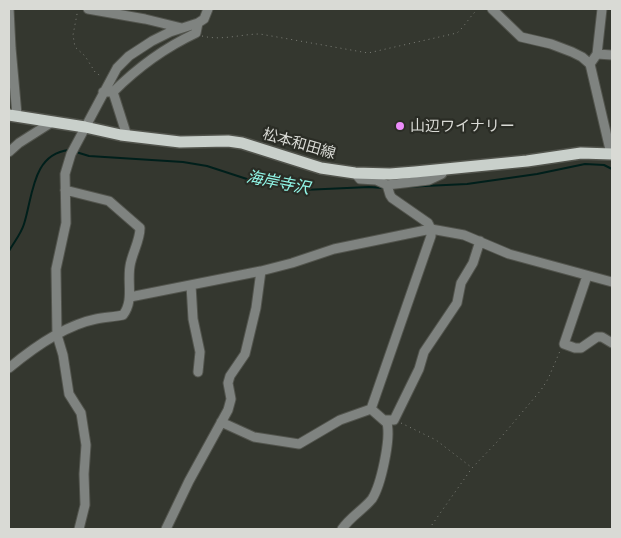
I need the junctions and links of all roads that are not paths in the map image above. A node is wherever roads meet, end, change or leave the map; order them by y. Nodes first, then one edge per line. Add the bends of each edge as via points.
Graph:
1 (9, 9) edge
2 (88, 9) edge
3 (216, 9) edge
4 (492, 9) edge
5 (602, 9) edge
6 (208, 10) edge
7 (183, 28) junction
8 (197, 28) junction
9 (597, 54) junction
10 (612, 55) edge
11 (590, 64) junction
12 (108, 92) junction
13 (13, 115) edge
14 (52, 122) junction
15 (85, 127) junction
16 (609, 135) edge
17 (127, 136) junction
18 (9, 152) edge
19 (612, 154) edge
20 (442, 169) junction
21 (355, 173) junction
22 (387, 185) junction
23 (65, 190) junction
24 (431, 229) junction
25 (480, 240) junction
26 (261, 270) junction
27 (588, 276) junction
28 (612, 282) edge
29 (191, 285) junction
30 (130, 297) junction
31 (57, 335) junction
32 (612, 343) edge
33 (9, 368) edge
34 (198, 372) dead end
35 (371, 409) junction
36 (384, 420) junction
37 (221, 422) junction
38 (79, 529) edge
39 (166, 529) edge
40 (342, 529) edge

1 - 13 street
2 - 7 street
3 - 6 street
4 - 11 street via 521,36 582,56
5 - 9 street
6 - 8 street
7 - 8 street
7 - 12 street via 152,41 129,56 108,83
8 - 12 street via 152,57
9 - 10 street
9 - 11 street
11 - 16 street
12 - 15 street
12 - 17 street
13 - 14 main road, 松本和田線
14 - 15 main road, 松本和田線
14 - 18 street
15 - 17 main road, 松本和田線
15 - 23 street via 71,154 65,174
16 - 19 street
17 - 21 main road, 松本和田線 via 180,142 242,143 321,168
19 - 20 main road, 松本和田線 via 581,153
20 - 21 main road, 松本和田線 via 390,174
20 - 22 street via 442,174 434,178
21 - 22 street via 360,179
22 - 24 street via 392,198 421,217
23 - 30 street via 109,201 140,228 129,269
23 - 31 street via 66,223 56,269
24 - 25 street
24 - 26 street via 334,249
24 - 35 street
25 - 27 street via 509,254
25 - 36 street via 473,263 461,283 457,302 424,352 394,420
26 - 29 street
26 - 37 street via 245,354 230,376 231,399
27 - 28 street
27 - 32 street via 564,344 581,348 598,337
29 - 30 street
29 - 34 street via 193,319 200,352
30 - 31 street via 123,315 96,319
31 - 33 street
31 - 38 street via 69,394 81,413 86,445 85,505
35 - 36 street
35 - 37 street via 340,420 299,444 254,437
36 - 40 street via 388,442 376,490
37 - 39 street

